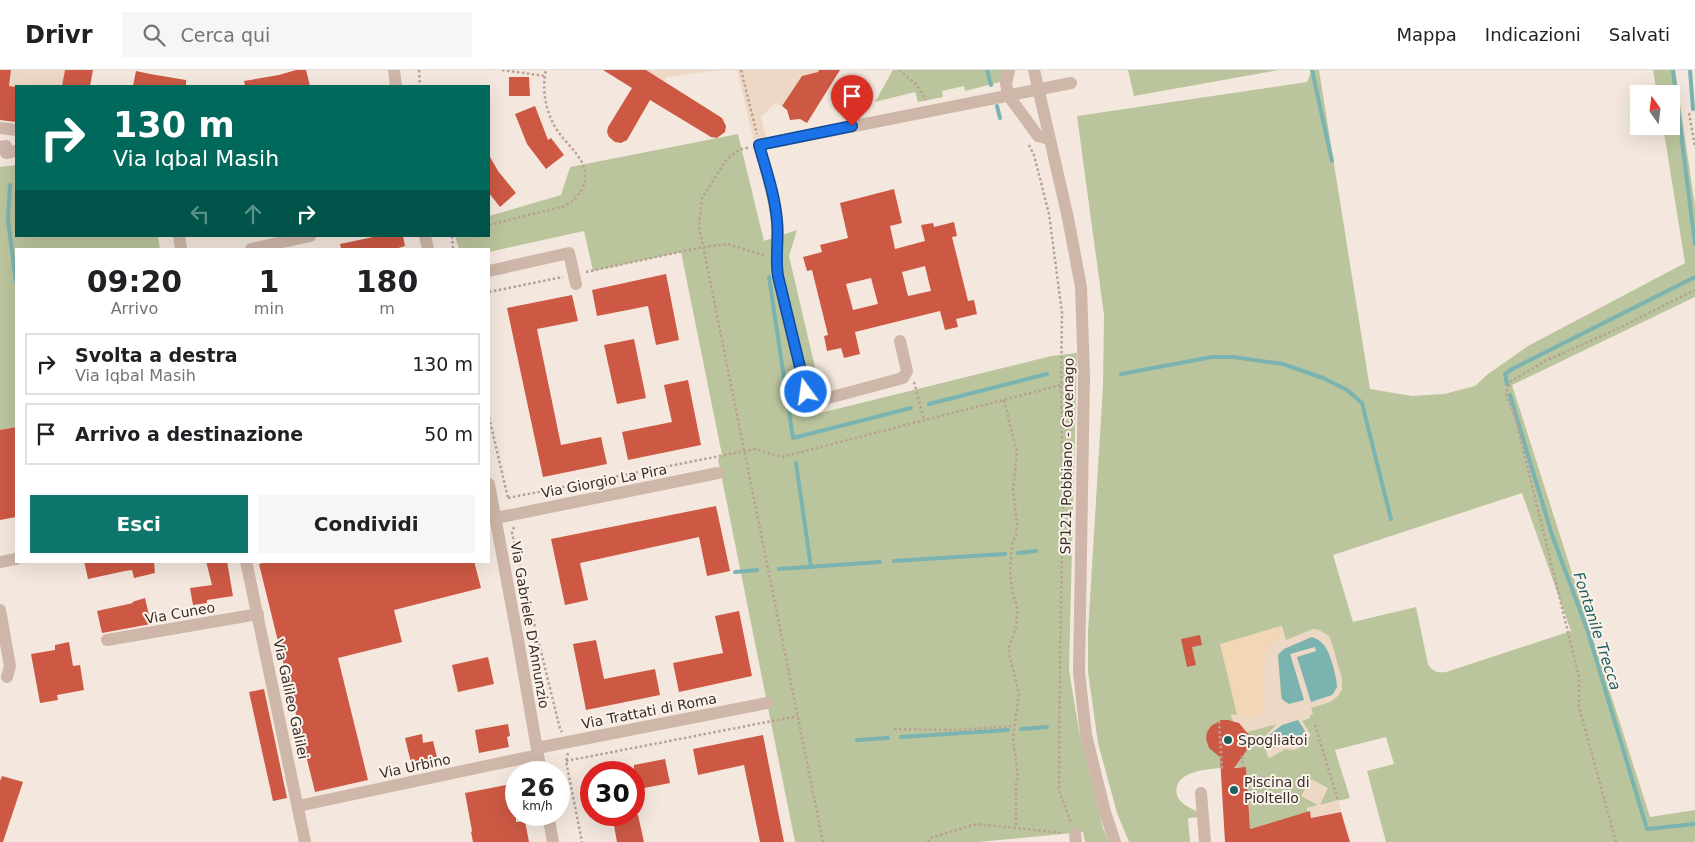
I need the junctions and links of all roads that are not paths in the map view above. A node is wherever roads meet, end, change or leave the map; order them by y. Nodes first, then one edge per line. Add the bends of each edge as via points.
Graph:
1 (394, 70) edge
2 (1009, 70) edge
3 (1034, 70) edge
4 (1071, 83) dead end
5 (396, 85) edge
6 (1038, 89) junction
7 (1008, 95) junction
8 (0, 128) edge
9 (15, 130) edge
10 (1049, 139) junction
11 (305, 237) edge
12 (256, 248) edge
13 (490, 271) edge
14 (575, 279) road end
15 (900, 341) dead end
16 (718, 474) dead end
17 (490, 489) edge
18 (496, 518) junction
19 (15, 559) edge
20 (0, 562) edge
21 (246, 563) edge
22 (0, 610) edge
23 (258, 614) junction
24 (107, 640) dead end
25 (7, 677) dead end
26 (767, 703) dead end
27 (537, 751) junction
28 (539, 761) edge
29 (1201, 793) dead end
30 (298, 806) junction
31 (550, 826) edge
32 (305, 842) edge
33 (553, 842) edge
34 (1115, 842) edge
35 (1205, 842) edge

1 - 5 street
2 - 7 street
3 - 6 street, SP121 Pobbiano - Cavenago
4 - 6 street
6 - 7 street
6 - 10 street, SP121 Pobbiano - Cavenago
7 - 10 street via 1038,136
7 - 15 street via 759,145 777,216 778,276 807,396 811,401 818,401 897,381 905,376 906,368
8 - 9 street
10 - 34 street, SP121 Pobbiano - Cavenago via 1081,287 1084,376 1079,672 1086,736
11 - 12 street
13 - 14 street via 569,253
16 - 18 street, Via Giorgio La Pira
17 - 18 street, Via Gabriele D'Annunzio
18 - 27 street, Via Gabriele D'Annunzio
19 - 20 street
21 - 23 street, Via Galileo Galilei
22 - 25 street via 10,666
23 - 24 street, Via Cuneo
23 - 30 street, Via Galileo Galilei
26 - 27 street, Via Trattati di Roma
27 - 28 street, Via Gabriele D'Annunzio
27 - 30 street, Via Urbino
29 - 35 street
30 - 32 street, Via Galileo Galilei
31 - 33 street

